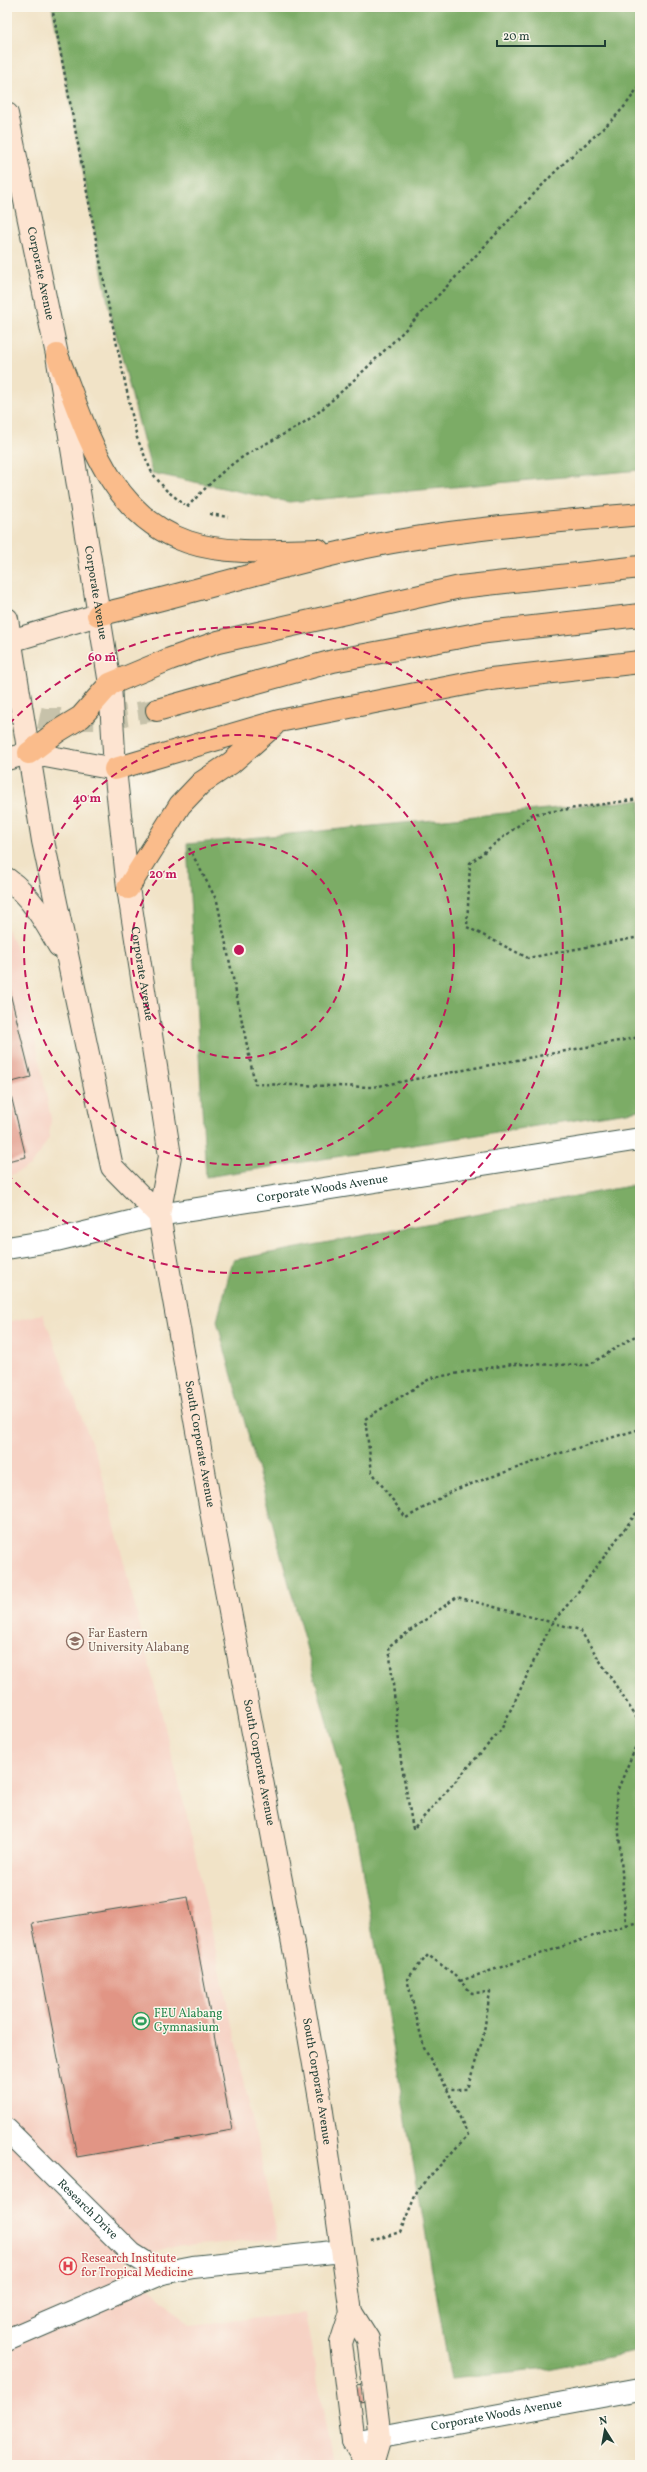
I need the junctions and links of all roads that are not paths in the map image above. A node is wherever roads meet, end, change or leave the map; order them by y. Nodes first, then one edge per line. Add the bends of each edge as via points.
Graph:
1 (7, 114) edge
2 (57, 355) junction
3 (640, 514) edge
4 (353, 550) junction
5 (640, 567) edge
6 (98, 615) junction
7 (640, 615) edge
8 (7, 619) edge
9 (9, 641) edge
10 (640, 662) edge
11 (110, 684) junction
12 (156, 710) tunnel mouth
13 (279, 721) junction
14 (29, 753) junction
15 (7, 759) edge
16 (115, 770) junction
17 (7, 879) edge
18 (128, 888) junction
19 (69, 962) junction
20 (640, 1139) edge
21 (159, 1215) junction
22 (7, 1248) edge
23 (7, 2130) edge
24 (342, 2251) junction
25 (162, 2273) junction
26 (351, 2312) junction
27 (7, 2340) edge
28 (640, 2389) edge
29 (380, 2438) junction
30 (354, 2442) junction
31 (368, 2465) edge
32 (372, 2465) edge

1 - 2 street, Corporate Avenue
2 - 4 highway via 98,457 119,492 141,517 188,542 222,548 277,551
2 - 6 street, Corporate Avenue
3 - 4 highway via 441,535
4 - 6 highway via 182,596
5 - 11 highway via 460,587 218,642
6 - 9 street
6 - 11 street, Corporate Avenue
7 - 12 highway via 487,632 333,661
8 - 9 street
9 - 14 street
10 - 13 highway via 491,679
11 - 14 highway via 81,717
11 - 16 street, Corporate Avenue
13 - 16 highway
13 - 18 highway via 231,763 201,783 180,805
14 - 15 street
14 - 16 street
14 - 19 street via 43,841
16 - 18 street, Corporate Avenue
17 - 19 street via 18,887 40,914
18 - 21 street, Corporate Avenue via 170,1156
19 - 21 street via 112,1167
20 - 21 street, Corporate Woods Avenue
21 - 22 street, Corporate Woods Avenue via 56,1240
21 - 24 street, South Corporate Avenue via 213,1522 294,1949 321,2105
23 - 25 street, Research Drive via 132,2254
24 - 25 street via 193,2267
24 - 26 street, South Corporate Avenue
25 - 27 street
26 - 29 street, South Corporate Avenue via 368,2339
26 - 30 street, South Corporate Avenue via 341,2343
28 - 29 street, Corporate Woods Avenue
29 - 30 street, Corporate Woods Avenue
29 - 32 street
30 - 31 street

